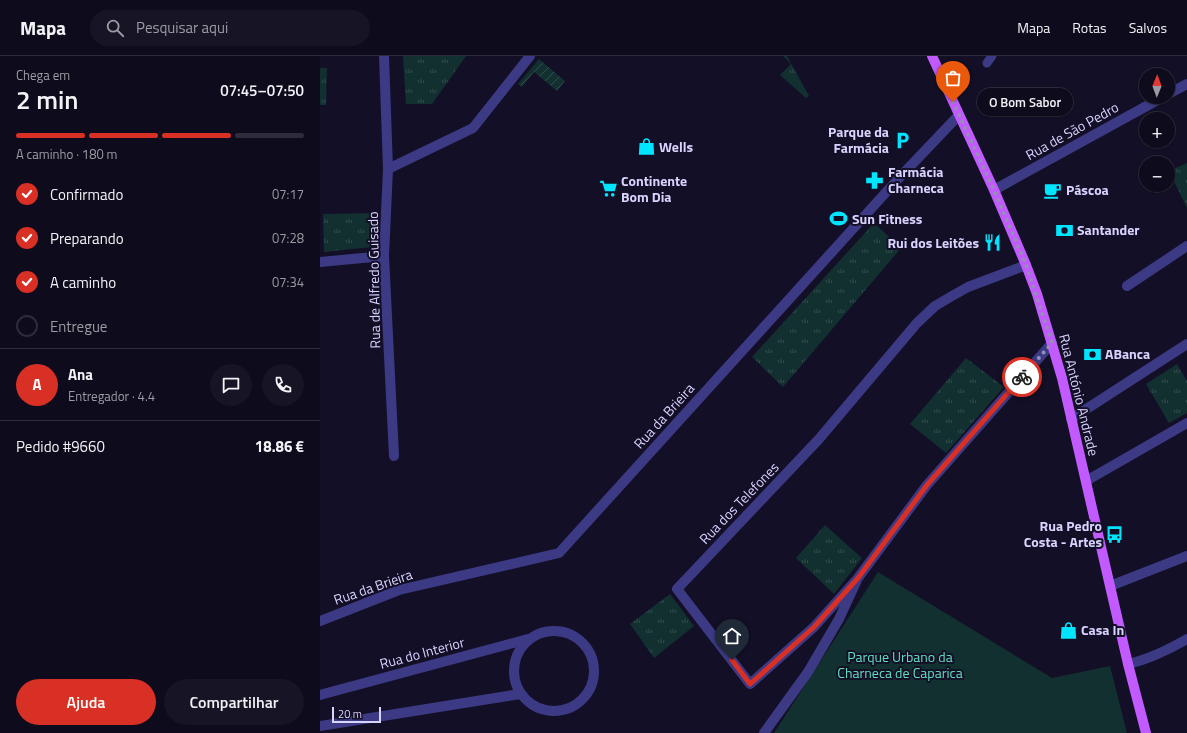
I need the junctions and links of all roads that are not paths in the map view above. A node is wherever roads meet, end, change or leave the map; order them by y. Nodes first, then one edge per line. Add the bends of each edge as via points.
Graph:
1 (384, 56) edge
2 (530, 56) edge
3 (932, 56) edge
4 (1187, 84) edge
5 (1175, 90) edge
6 (1150, 104) edge
7 (959, 115) junction
8 (388, 169) junction
9 (994, 190) junction
10 (1187, 246) edge
11 (384, 256) junction
12 (320, 262) edge
13 (1026, 265) junction
14 (1127, 286) dead end
15 (1052, 343) junction
16 (1187, 344) edge
17 (1071, 419) junction
18 (1187, 423) edge
19 (394, 456) dead end
20 (1086, 481) junction
21 (1187, 556) edge
22 (858, 578) junction
23 (1110, 586) junction
24 (320, 621) edge
25 (530, 638) junction
26 (1187, 639) edge
27 (1128, 664) junction
28 (520, 694) junction
29 (320, 695) edge
30 (320, 726) edge
31 (764, 733) edge
32 (1146, 733) edge

1 - 8 street, Rua de Alfredo Guisado
2 - 8 street via 473,128
3 - 7 main road, Rua António Andrade
4 - 5 street
6 - 9 street, Rua de São Pedro
7 - 9 main road, Rua António Andrade
7 - 24 street, Rua da Brieira via 559,553 399,590
8 - 11 street, Rua de Alfredo Guisado
9 - 13 main road, Rua António Andrade
10 - 14 street
11 - 12 street
11 - 19 street, Rua de Alfredo Guisado
13 - 15 main road, Rua António Andrade
13 - 22 street, Rua dos Telefones via 968,287 935,306 917,323 819,439 677,589 750,684 814,627
15 - 17 main road, Rua António Andrade
15 - 22 street via 927,485
16 - 17 street
17 - 20 main road, Rua António Andrade
18 - 20 street
20 - 23 main road, Rua António Andrade
21 - 23 street
22 - 31 street via 839,619 808,672
23 - 27 main road, Rua António Andrade
25 - 28 street via 522,647 514,664 514,682
25 - 28 street, Rua do Interior via 542,632 555,631 579,639 588,648 595,673 586,697 577,706 565,711 539,709 528,703
25 - 29 street, Rua do Interior
26 - 27 street via 1160,654
27 - 32 main road, Rua António Andrade
28 - 30 street

